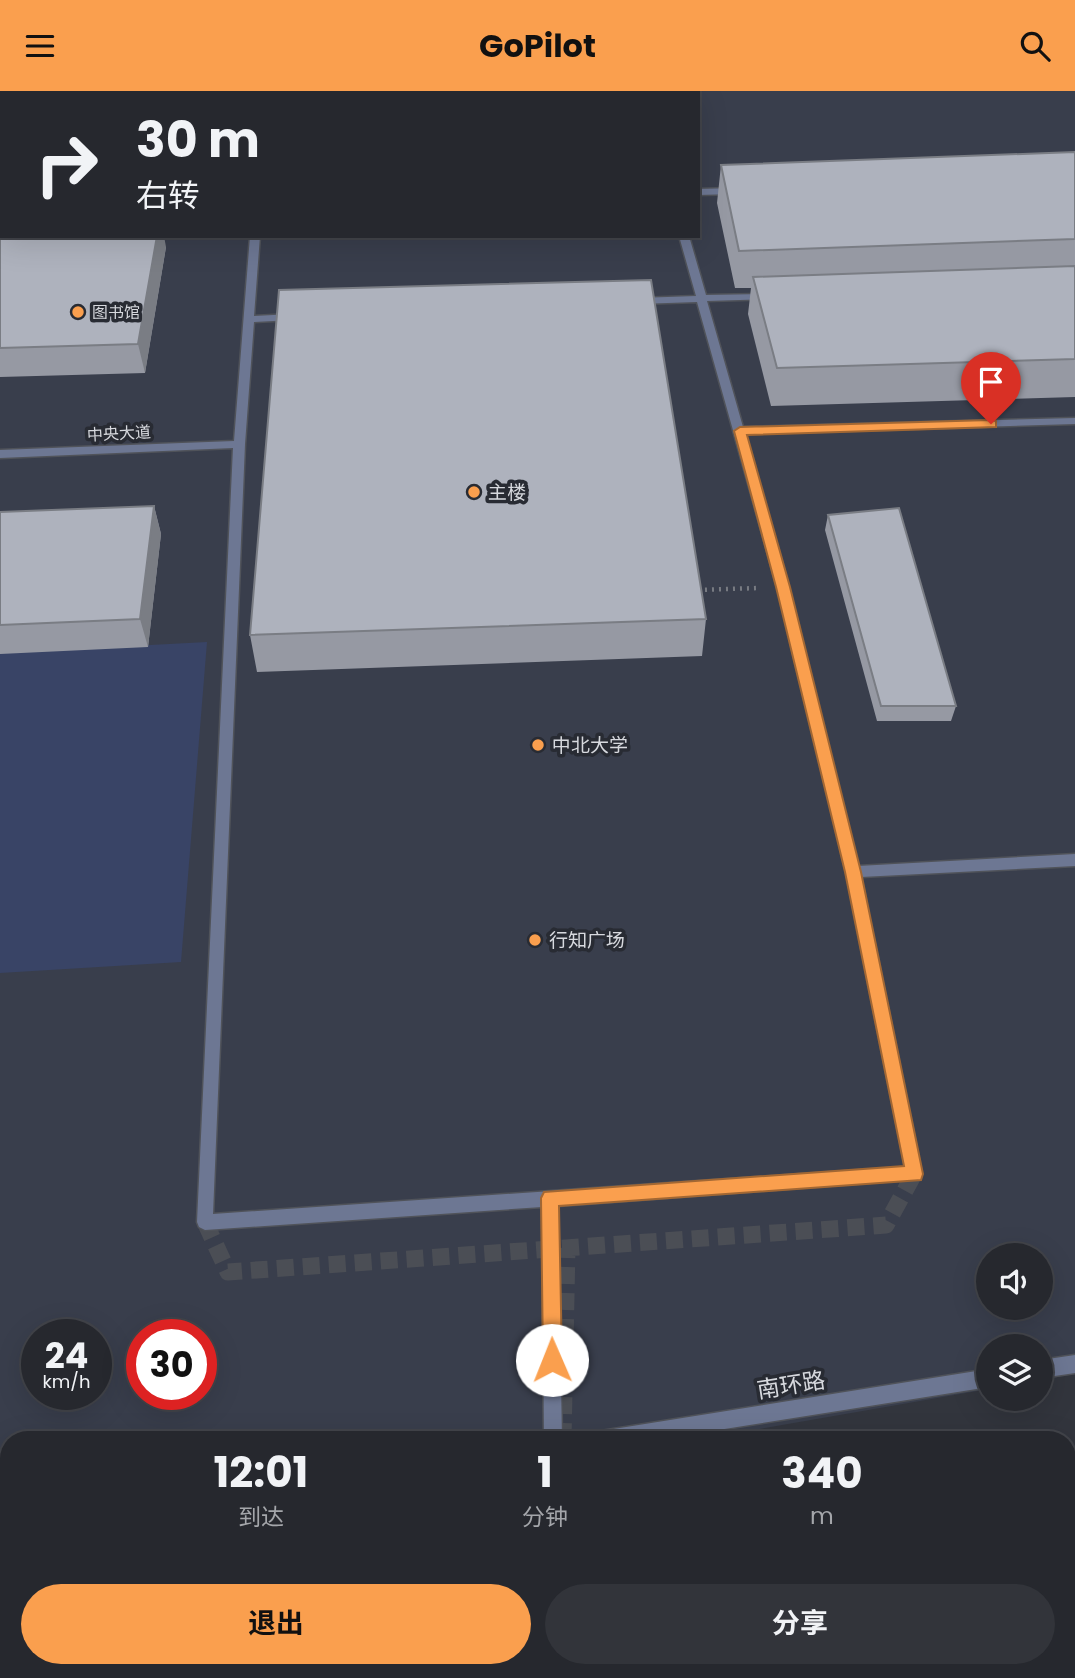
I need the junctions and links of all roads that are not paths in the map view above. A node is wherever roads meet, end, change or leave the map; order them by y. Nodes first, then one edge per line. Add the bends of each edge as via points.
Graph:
1 (740, 190) edge
2 (700, 192) edge
3 (255, 238) edge
4 (685, 238) edge
5 (785, 296) edge
6 (701, 298) junction
7 (633, 302) edge
8 (303, 317) edge
9 (248, 319) junction
10 (1075, 421) edge
11 (740, 431) junction
12 (239, 443) junction
13 (0, 454) edge
14 (1075, 860) edge
15 (853, 872) junction
16 (550, 1198) junction
17 (1075, 1364) edge
18 (1053, 1367) edge
19 (976, 1380) edge
20 (553, 1431) edge
21 (657, 1431) edge

1 - 2 street
3 - 9 street
4 - 6 street
5 - 6 street
6 - 7 street
6 - 11 street
8 - 9 street
9 - 12 street
10 - 11 street
11 - 15 street
12 - 13 street, 中央大道
12 - 16 street via 205,1222
14 - 15 street
15 - 16 street via 914,1174
16 - 20 street
17 - 18 street
19 - 21 street, 南环路

